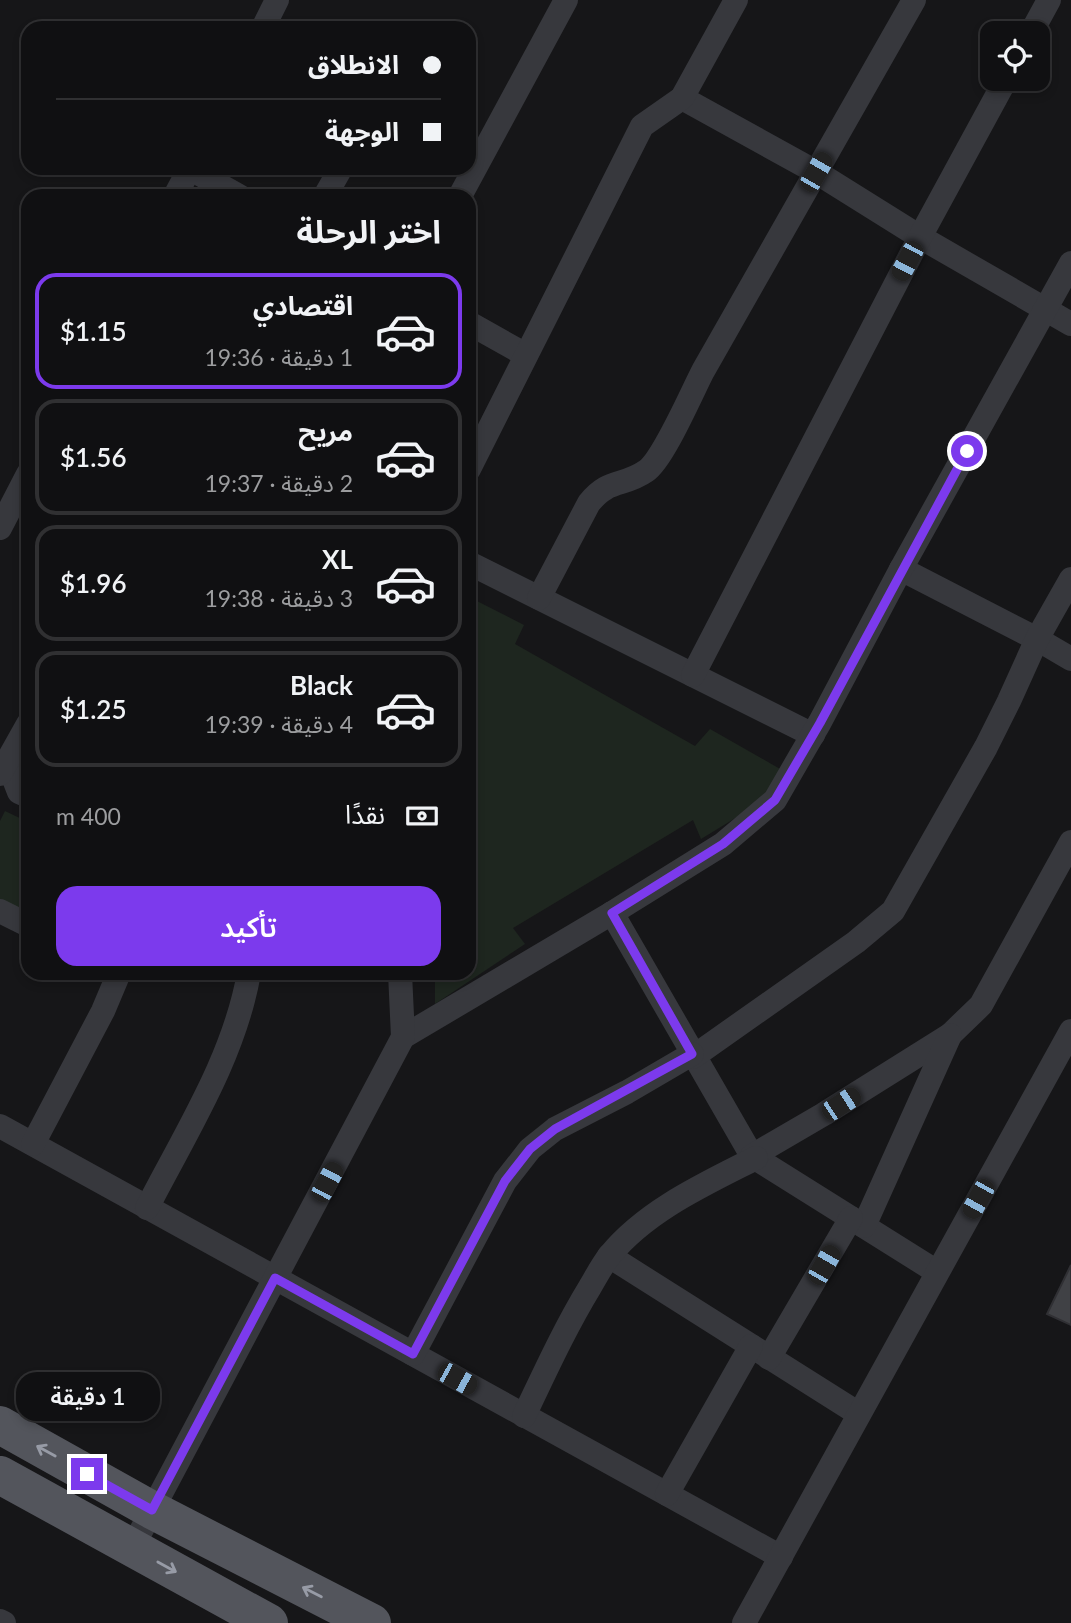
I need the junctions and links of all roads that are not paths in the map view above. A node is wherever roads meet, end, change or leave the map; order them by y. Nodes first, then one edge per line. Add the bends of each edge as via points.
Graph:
1 (278, 0) edge
2 (566, 0) edge
3 (736, 0) edge
4 (914, 0) edge
5 (1049, 0) edge
6 (267, 21) edge
7 (1038, 21) edge
8 (999, 91) edge
9 (682, 98) junction
10 (476, 166) edge
11 (816, 172) junction
12 (202, 175) edge
13 (226, 189) edge
14 (920, 237) junction
15 (1071, 263) edge
16 (1045, 310) junction
17 (1071, 324) edge
18 (476, 327) edge
19 (526, 355) junction
20 (476, 456) edge
21 (21, 488) edge
22 (0, 528) edge
23 (476, 566) edge
24 (901, 569) junction
25 (1071, 579) edge
26 (539, 598) junction
27 (1037, 639) junction
28 (1071, 659) edge
29 (693, 675) junction
30 (813, 735) junction
31 (21, 738) edge
32 (9, 763) edge
33 (21, 793) edge
34 (1071, 842) edge
35 (0, 911) edge
36 (612, 913) junction
37 (21, 922) edge
38 (116, 980) edge
39 (248, 980) edge
40 (400, 980) edge
41 (1071, 1031) edge
42 (950, 1035) junction
43 (403, 1037) junction
44 (693, 1056) junction
45 (0, 1126) edge
46 (33, 1144) junction
47 (754, 1157) junction
48 (147, 1208) junction
49 (857, 1222) junction
50 (609, 1256) junction
51 (937, 1272) junction
52 (275, 1278) junction
53 (760, 1352) junction
54 (413, 1354) junction
55 (859, 1414) junction
56 (524, 1416) junction
57 (0, 1425) edge
58 (0, 1475) edge
59 (667, 1494) junction
60 (152, 1510) junction
61 (132, 1548) junction
62 (781, 1557) junction
63 (269, 1623) edge
64 (372, 1623) edge
65 (744, 1623) edge

1 - 6 street
2 - 10 street
3 - 9 street
4 - 11 street
5 - 7 street
8 - 14 street
9 - 11 street
9 - 19 street via 642,126
11 - 14 street
11 - 26 street via 653,465 599,491
12 - 13 street
14 - 16 street
14 - 29 street
15 - 16 street
16 - 17 street
16 - 24 street
18 - 19 street
19 - 20 street
21 - 22 street
23 - 26 street
24 - 27 street
24 - 30 street
25 - 27 street
26 - 29 street
27 - 28 street
27 - 44 street via 1010,702 893,911
29 - 30 street
30 - 36 street via 775,800 748,825
31 - 32 street
32 - 33 street
34 - 42 street via 981,1005
35 - 37 street
36 - 43 street
36 - 44 street
38 - 46 street
39 - 48 street via 231,1042
40 - 43 street
41 - 51 street
42 - 47 street
42 - 49 street
43 - 52 street
44 - 47 street
44 - 54 street via 555,1129 530,1149 505,1181
45 - 46 street
46 - 48 street
47 - 49 street
47 - 50 street via 666,1208
48 - 52 street
49 - 51 street
49 - 53 street
50 - 53 street
50 - 56 street via 573,1314
51 - 55 street
52 - 54 street
52 - 60 street
53 - 55 street
53 - 59 street
54 - 56 street
55 - 62 street
56 - 59 street
60 -> 57 main road
58 - 61 main road
59 - 62 street
60 - 61 street
64 -> 60 main road
61 -> 63 main road
62 - 65 street

